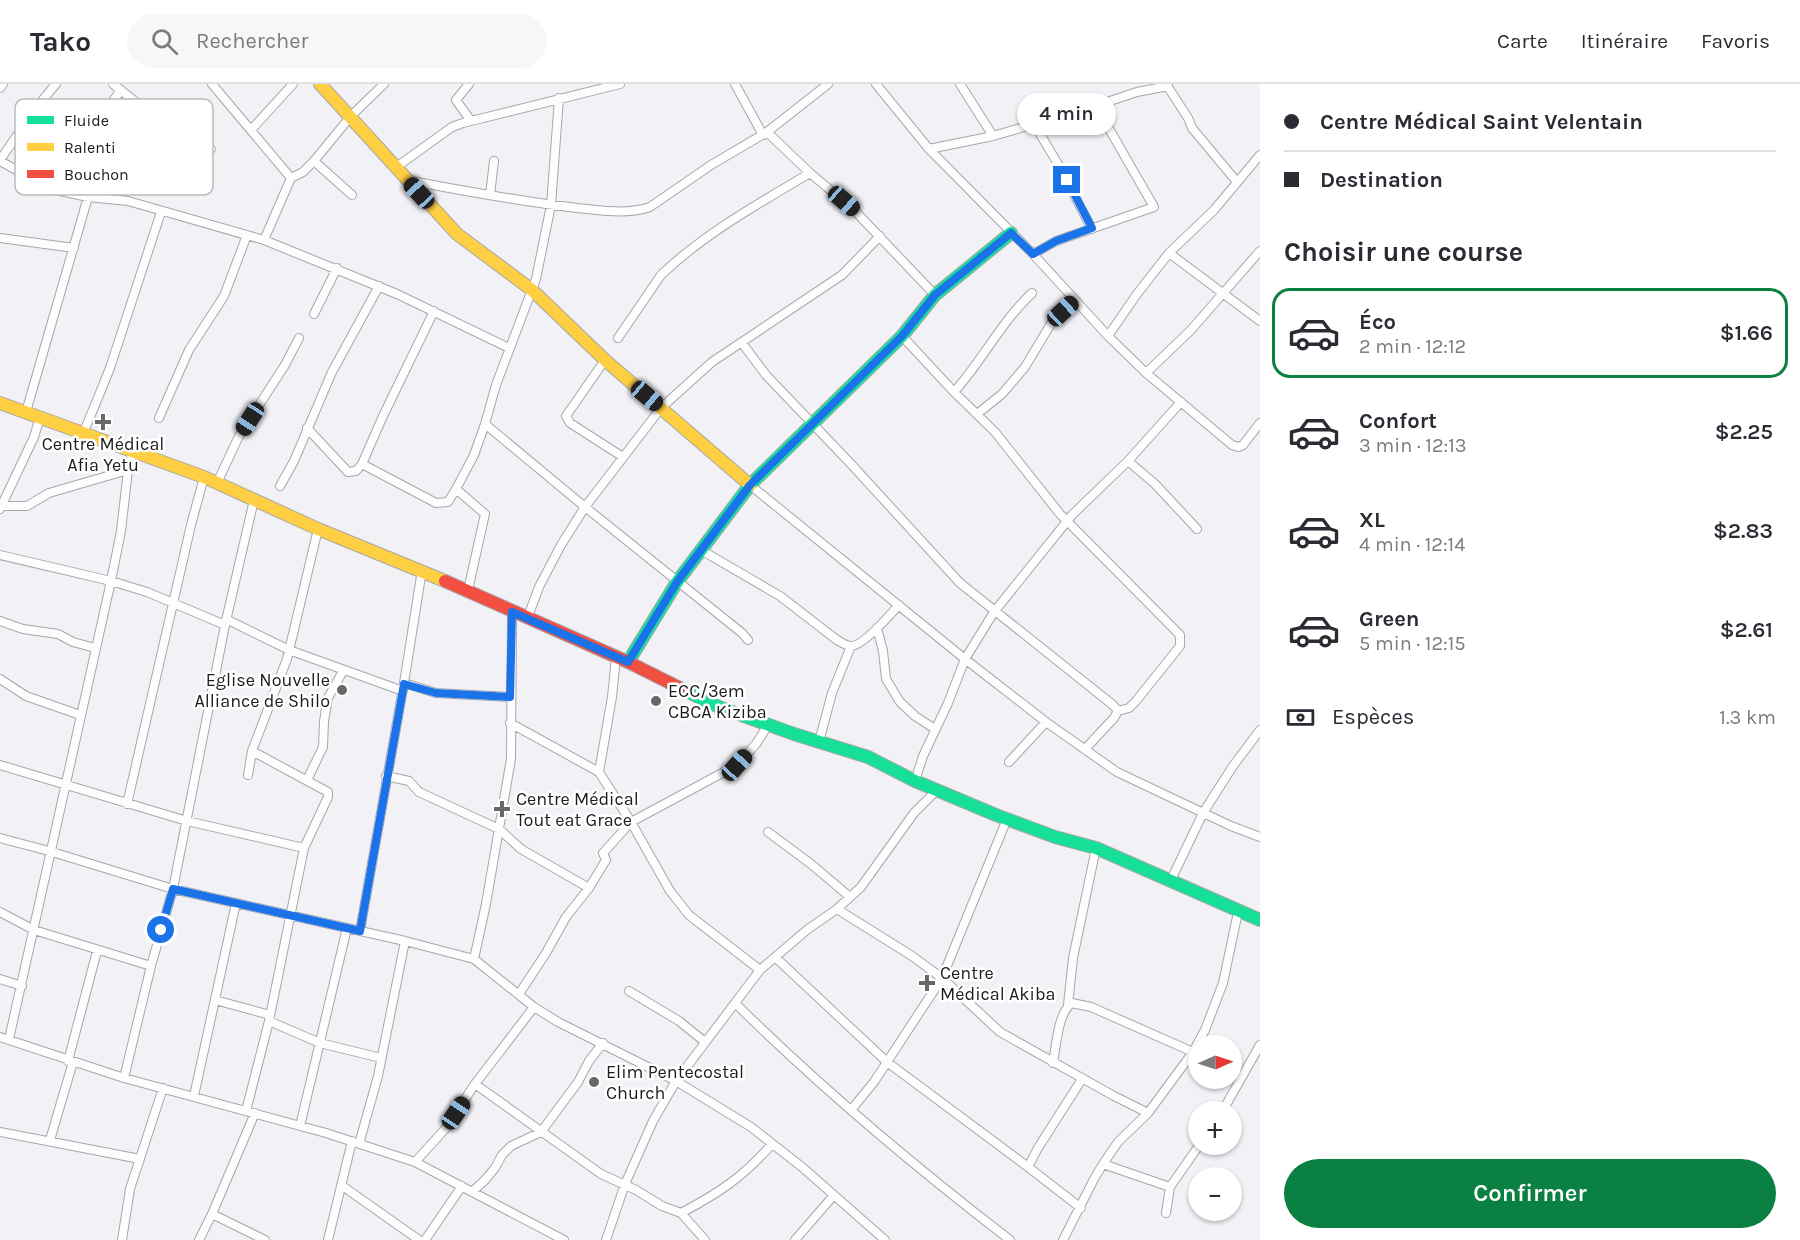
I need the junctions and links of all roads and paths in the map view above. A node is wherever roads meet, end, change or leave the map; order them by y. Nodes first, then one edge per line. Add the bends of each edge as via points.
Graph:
1 (3, 84) edge
2 (56, 84) edge
3 (212, 84) edge
4 (293, 84) edge
5 (320, 84) edge
6 (384, 84) edge
7 (469, 84) edge
8 (620, 84) edge
9 (735, 84) edge
10 (828, 84) edge
11 (876, 84) edge
12 (960, 84) edge
13 (1167, 85) edge
14 (116, 86) edge
15 (0, 88) edge
16 (559, 98) junction
17 (45, 99) edge
18 (107, 99) edge
19 (132, 99) edge
20 (1096, 106) junction
21 (351, 116) junction
22 (471, 121) junction
23 (1034, 124) junction
24 (251, 130) junction
25 (765, 134) junction
26 (993, 136) junction
27 (15, 140) edge
28 (929, 149) junction
29 (1260, 155) edge
30 (0, 160) edge
31 (314, 161) junction
32 (494, 161) dead end
33 (395, 168) junction
34 (15, 169) edge
35 (810, 173) junction
36 (291, 178) junction
37 (406, 180) junction
38 (1237, 182) junction
39 (79, 195) edge
40 (352, 195) dead end
41 (490, 195) junction
42 (88, 197) junction
43 (551, 205) junction
44 (161, 212) junction
45 (1092, 228) junction
46 (1011, 233) junction
47 (247, 235) junction
48 (880, 236) junction
49 (0, 238) edge
50 (264, 240) junction
51 (74, 248) junction
52 (1260, 251) edge
53 (1169, 253) junction
54 (1033, 254) junction
55 (337, 268) junction
56 (379, 286) junction
57 (532, 290) junction
58 (1224, 292) junction
59 (1032, 293) dead end
60 (935, 295) junction
61 (1075, 300) junction
62 (434, 311) junction
63 (314, 314) dead end
64 (1260, 321) edge
65 (902, 336) junction
66 (1108, 336) junction
67 (299, 338) dead end
68 (618, 338) dead end
69 (742, 343) junction
70 (509, 348) junction
71 (605, 360) junction
72 (1146, 374) junction
73 (954, 393) junction
74 (1180, 402) junction
75 (0, 403) edge
76 (661, 408) junction
77 (26, 412) junction
78 (977, 414) junction
79 (40, 417) junction
80 (159, 418) dead end
81 (1260, 423) edge
82 (485, 424) junction
83 (814, 424) junction
84 (307, 428) junction
85 (83, 433) junction
86 (133, 451) junction
87 (623, 457) junction
88 (1128, 461) junction
89 (362, 464) junction
90 (128, 470) junction
91 (204, 477) junction
92 (217, 483) junction
93 (750, 485) junction
94 (280, 486) dead end
95 (456, 489) junction
96 (254, 500) junction
97 (1, 507) edge
98 (585, 507) junction
99 (1067, 522) junction
100 (318, 529) junction
101 (1197, 529) dead end
102 (701, 550) junction
103 (0, 555) edge
104 (422, 570) junction
105 (111, 581) junction
106 (677, 582) junction
107 (468, 590) junction
108 (174, 604) junction
109 (899, 605) junction
110 (512, 612) junction
111 (994, 612) junction
112 (527, 619) junction
113 (0, 621) edge
114 (225, 622) junction
115 (877, 628) junction
116 (748, 640) dead end
117 (851, 646) junction
118 (95, 648) junction
119 (289, 650) junction
120 (965, 659) junction
121 (622, 660) junction
122 (343, 671) junction
123 (0, 678) edge
124 (403, 687) junction
125 (510, 697) junction
126 (1118, 711) junction
127 (80, 715) junction
128 (1046, 722) junction
129 (510, 723) junction
130 (768, 725) junction
131 (935, 729) junction
132 (1260, 730) edge
133 (819, 742) junction
134 (1085, 749) junction
135 (252, 751) junction
136 (1009, 762) dead end
137 (0, 765) edge
138 (600, 772) junction
139 (248, 775) dead end
140 (386, 776) junction
141 (307, 780) junction
142 (915, 781) junction
143 (64, 785) junction
144 (937, 790) junction
145 (127, 804) junction
146 (1203, 813) junction
147 (1007, 819) junction
148 (188, 821) junction
149 (632, 822) junction
150 (499, 829) junction
151 (768, 832) dead end
152 (1260, 837) edge
153 (0, 838) edge
154 (304, 848) junction
155 (1096, 848) junction
156 (50, 851) junction
157 (1171, 880) junction
158 (589, 888) junction
159 (173, 889) junction
160 (850, 897) junction
161 (236, 903) junction
162 (837, 909) junction
163 (0, 912) edge
164 (1238, 912) junction
165 (292, 914) junction
166 (1260, 920) edge
167 (347, 928) junction
168 (34, 930) junction
169 (360, 931) junction
170 (405, 940) junction
171 (97, 951) junction
172 (775, 957) junction
173 (474, 959) junction
174 (151, 966) junction
175 (760, 970) junction
176 (942, 978) junction
177 (0, 979) edge
178 (22, 986) junction
179 (629, 991) dead end
180 (519, 994) junction
181 (215, 1000) junction
182 (735, 1003) junction
183 (1068, 1005) junction
184 (534, 1007) junction
185 (270, 1018) junction
186 (1202, 1035) edge
187 (4, 1038) edge
188 (705, 1042) junction
189 (320, 1043) junction
190 (603, 1043) junction
191 (1260, 1045) edge
192 (1188, 1050) edge
193 (381, 1058) junction
194 (1188, 1059) edge
195 (71, 1061) junction
196 (887, 1062) junction
197 (1053, 1063) junction
198 (124, 1078) junction
199 (1083, 1078) junction
200 (676, 1081) junction
201 (475, 1084) junction
202 (162, 1088) junction
203 (194, 1096) junction
204 (1228, 1101) edge
205 (851, 1110) junction
206 (250, 1112) junction
207 (1148, 1113) junction
208 (300, 1126) junction
209 (542, 1132) junction
210 (0, 1133) edge
211 (50, 1140) junction
212 (355, 1142) junction
213 (772, 1144) junction
214 (1192, 1155) edge
215 (140, 1159) junction
216 (415, 1162) junction
217 (1103, 1164) junction
218 (1028, 1167) junction
219 (625, 1184) junction
220 (341, 1185) junction
221 (462, 1186) junction
222 (1170, 1187) junction
223 (473, 1191) junction
224 (834, 1194) junction
225 (1081, 1208) junction
226 (681, 1213) junction
227 (1166, 1213) dead end
228 (212, 1214) junction
229 (122, 1240) edge
230 (198, 1240) edge
231 (265, 1240) edge
232 (328, 1240) edge
233 (418, 1240) edge
234 (425, 1240) edge
235 (564, 1240) edge
236 (606, 1240) edge
237 (705, 1240) edge
238 (795, 1240) edge
239 (885, 1240) edge
240 (1010, 1240) edge
241 (1064, 1240) edge

1 - 15 street
2 - 17 street
3 - 24 street
4 - 24 street
5 - 21 street
6 - 21 street
7 - 22 street via 456,100
8 - 16 street
9 - 25 street
10 - 25 street
11 - 28 street
12 - 26 street
13 - 20 street
13 - 38 street via 1192,128
14 - 18 street
14 - 19 street
16 - 22 street
16 - 43 street
20 - 23 street
20 - 45 street via 1154,207
21 - 31 street
21 - 33 street
22 - 33 street via 452,127
23 - 26 street
23 - 45 street
24 - 36 street
25 - 35 street
25 - 43 street via 641,210
26 - 28 street
27 - 30 street
28 - 46 street
29 - 38 street
30 - 34 street
31 - 36 street
31 - 40 street
32 - 41 street
33 - 37 street
35 - 48 street
35 - 68 street via 720,227 670,267
36 - 50 street
37 - 41 street
37 - 57 street via 458,234
38 - 53 street
39 - 42 street
41 - 43 street
42 - 44 street via 128,201
42 - 51 street
43 - 57 street
44 - 47 street
44 - 85 street via 100,397
45 - 54 street
46 - 54 street
46 - 60 street
47 - 50 street
47 - 80 street via 224,296 189,350
48 - 60 street
48 - 69 street via 842,276
49 - 51 street
50 - 55 street
51 - 77 street
52 - 58 street
53 - 58 street
53 - 66 street
54 - 61 street
55 - 56 street
55 - 63 street
56 - 62 street
56 - 84 street via 332,372
57 - 70 street
57 - 71 street
58 - 64 street
58 - 72 street
59 - 73 street
60 - 65 street
61 - 66 street
61 - 78 street via 1052,322 1002,394
62 - 70 street
62 - 89 street
65 - 73 street
65 - 83 street
66 - 72 street
67 - 92 street via 239,436
69 - 76 street via 712,362
69 - 83 street via 766,375
70 - 82 street
71 - 76 street
71 - 87 street via 566,416 570,423
72 - 74 street
73 - 78 street
74 - 81 street via 1238,447
74 - 88 street
75 - 77 street
76 - 87 street
76 - 93 street
77 - 79 street
78 - 99 street
79 - 85 street
79 - 97 street
82 - 95 street
82 - 98 street
83 - 93 street
83 - 111 street via 960,583
84 - 89 street via 348,472 356,471
84 - 94 street
85 - 86 street
86 - 90 street
86 - 91 street
87 - 98 street
88 - 99 street
88 - 101 street
89 - 95 street via 436,503 448,502
90 - 97 street via 49,493 27,506
90 - 105 street
91 - 92 street
91 - 108 street
92 - 96 street
93 - 102 street
93 - 109 street
95 - 107 street via 485,514
96 - 100 street
96 - 114 street
98 - 106 street
98 - 112 street via 561,544
99 - 111 street
99 - 126 street via 1180,635 1180,646 1136,701
100 - 104 street
100 - 119 street
102 - 106 street
102 - 117 street via 780,596 837,640
103 - 105 street
104 - 107 street
104 - 124 street
105 - 108 street
105 - 118 street
106 - 116 street
106 - 121 street
107 - 110 street
108 - 114 street
108 - 145 street
109 - 115 street
109 - 120 street
110 - 112 street
110 - 125 street
111 - 120 street
111 - 126 street
112 - 121 street
113 - 118 street via 58,634
114 - 119 street
114 - 148 street
115 - 117 street
115 - 131 street via 886,679 900,702
117 - 133 street via 832,693
118 - 127 street
119 - 122 street
119 - 135 street
120 - 128 street
120 - 131 street
121 - 130 street via 719,707
121 - 138 street
122 - 124 street
122 - 141 street via 328,698 323,747
123 - 127 street via 26,696
124 - 125 street
124 - 140 street
125 - 129 street
126 - 134 street
127 - 143 street
128 - 134 street
128 - 136 street
129 - 138 street
129 - 150 street via 511,759
130 - 133 street
130 - 149 street via 737,765
131 - 142 street
132 - 146 street
133 - 142 street via 868,757
134 - 146 street via 1117,772
135 - 139 street
135 - 141 street
137 - 143 street
138 - 149 street
140 - 150 street via 408,781 419,792
140 - 169 street
141 - 154 street via 329,794
142 - 144 street
143 - 145 street
143 - 156 street
144 - 147 street
144 - 160 street via 914,813
145 - 148 street
146 - 152 street
146 - 157 street
147 - 155 street
147 - 176 street
148 - 154 street
148 - 159 street
149 - 158 street via 603,853 606,860
149 - 175 street via 654,866 689,915
150 - 158 street via 521,849
150 - 173 street
151 - 160 street
153 - 156 street
154 - 165 street
155 - 157 street
155 - 183 street via 1073,958
156 - 159 street
156 - 168 street
157 - 164 street
158 - 180 street via 566,917
159 - 161 street
159 - 174 street
160 - 162 street
161 - 165 street
161 - 181 street
162 - 172 street
162 - 176 street
163 - 168 street
164 - 166 street
164 - 186 street via 1223,983
165 - 167 street
165 - 185 street
167 - 169 street
167 - 189 street
168 - 171 street
168 - 178 street
169 - 170 street
170 - 173 street
170 - 193 street
171 - 174 street
171 - 195 street
172 - 175 street
172 - 196 street
173 - 180 street
174 - 198 street
175 - 182 street
176 - 196 street
176 - 197 street via 1000,1032
177 - 178 street
178 - 187 street
179 - 188 street
180 - 184 street
181 - 185 street
181 - 203 street
182 - 188 street
182 - 205 street
183 - 192 street via 1078,1002
183 - 197 street via 1061,1018
184 - 190 street
184 - 201 street
185 - 189 street
185 - 206 street
187 - 195 street
188 - 200 street
189 - 193 street
189 - 208 street
190 - 200 street
190 - 209 street
191 - 204 street
193 - 212 street
194 - 207 street
195 - 198 street
195 - 211 street
196 - 205 street
196 - 218 street
197 - 199 street
198 - 202 street
199 - 207 street
199 - 218 street
200 - 213 street
200 - 219 street
201 - 209 street
201 - 216 street via 446,1128
202 - 203 street
202 - 215 street
203 - 206 street
205 - 240 street
206 - 208 street
206 - 228 street
207 - 217 street via 1118,1142
208 - 212 street
209 - 219 street via 601,1174
209 - 223 street via 511,1146
210 - 211 street
211 - 215 street
212 - 216 street
212 - 220 street
213 - 224 street
213 - 226 street via 734,1182
214 - 222 street
215 - 229 street via 130,1189
216 - 221 street
217 - 222 street
217 - 225 street
218 - 225 street
219 - 226 street
219 - 236 street
220 - 232 street
220 - 233 street
221 - 223 street
221 - 234 street
222 - 227 street
223 - 235 street
224 - 238 street
224 - 239 street
225 - 241 street
226 - 237 street
228 - 230 street
228 - 231 street

